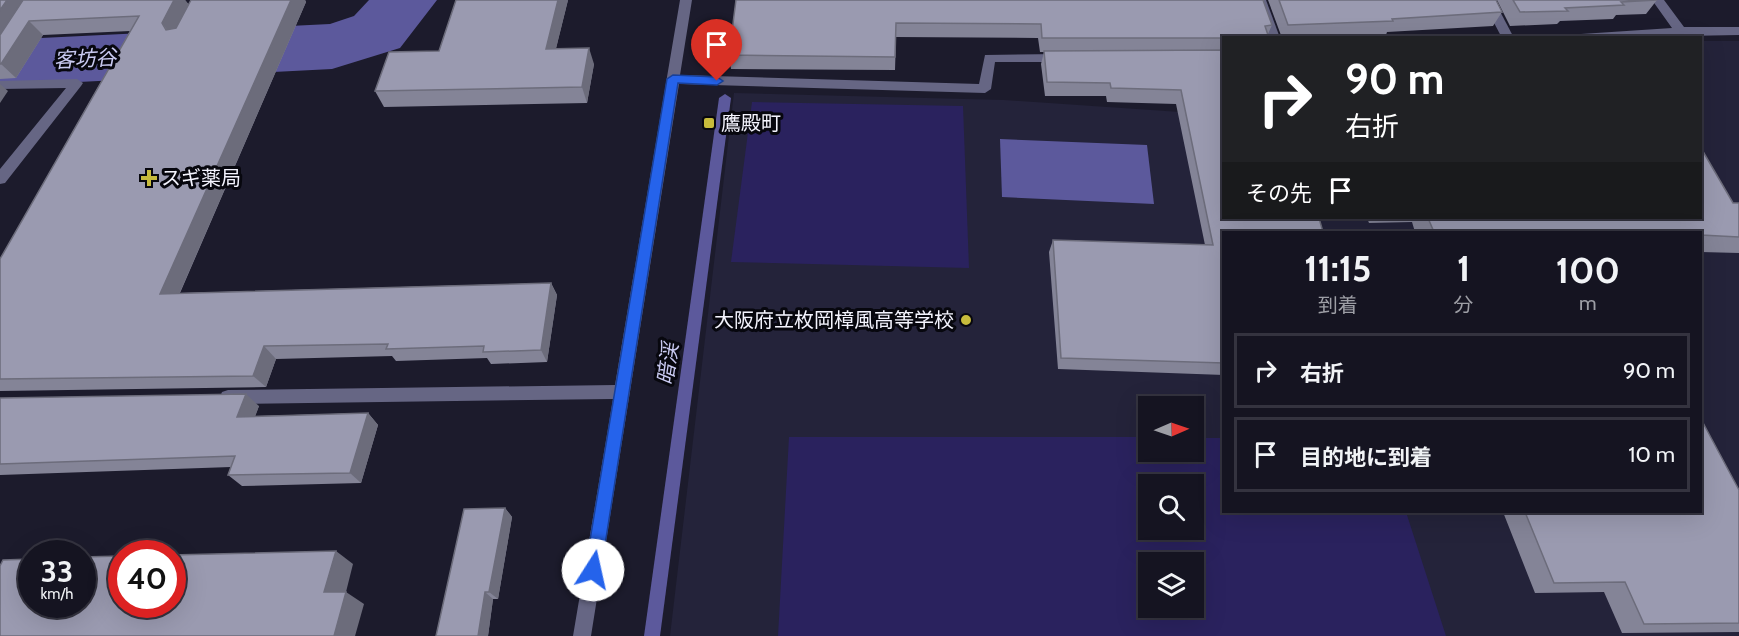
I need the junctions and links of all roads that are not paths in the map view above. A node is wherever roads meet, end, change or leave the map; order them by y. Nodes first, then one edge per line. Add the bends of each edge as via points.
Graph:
1 (686, 0) edge
2 (1260, 0) edge
3 (1488, 0) edge
4 (1658, 0) edge
5 (1682, 31) junction
6 (1739, 32) edge
7 (1273, 36) edge
8 (1507, 36) edge
9 (1610, 36) edge
10 (1071, 58) edge
11 (673, 79) junction
12 (0, 85) edge
13 (0, 179) edge
14 (623, 392) junction
15 (216, 398) edge
16 (582, 636) edge

1 - 11 street
2 - 7 street
3 - 8 street
4 - 5 street
5 - 6 street
5 - 9 street
10 - 11 street via 989,58 986,89
11 - 14 street
12 - 13 street via 77,83
14 - 15 street
14 - 16 street

